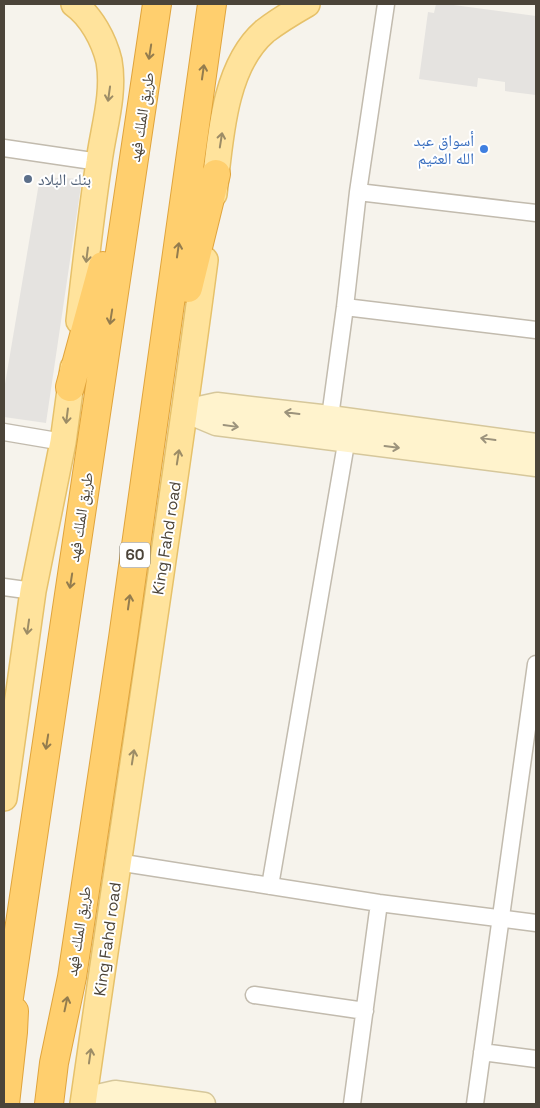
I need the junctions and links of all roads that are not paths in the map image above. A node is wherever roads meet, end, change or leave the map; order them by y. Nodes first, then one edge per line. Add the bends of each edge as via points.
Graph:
1 (74, 4) edge
2 (158, 4) edge
3 (212, 4) edge
4 (307, 4) edge
5 (386, 4) edge
6 (137, 141) junction
7 (4, 148) edge
8 (99, 162) junction
9 (216, 174) junction
10 (358, 192) junction
11 (536, 213) edge
12 (345, 307) junction
13 (536, 330) edge
14 (70, 387) junction
15 (185, 411) junction
16 (341, 418) junction
17 (4, 432) edge
18 (153, 432) junction
19 (63, 442) junction
20 (345, 442) junction
21 (536, 446) edge
22 (536, 465) edge
23 (4, 587) edge
24 (33, 592) junction
25 (123, 638) junction
26 (536, 664) edge
27 (535, 681) edge
28 (4, 798) edge
29 (117, 862) junction
30 (270, 886) junction
31 (379, 903) junction
32 (501, 918) junction
33 (536, 923) edge
34 (15, 954) junction
35 (102, 976) junction
36 (254, 995) dead end
37 (365, 1011) junction
38 (4, 1031) edge
39 (482, 1052) junction
40 (536, 1059) edge
41 (54, 1063) junction
42 (88, 1102) edge
43 (5, 1104) edge
44 (42, 1104) edge
45 (49, 1104) edge
46 (204, 1104) edge
47 (352, 1104) edge
48 (475, 1104) edge

1 -> 8 main road, طريق الملك فهد via 98,33 108,61 110,86
2 -> 6 highway, طريق الملك فهد
18 -> 3 highway, طريق الملك فهد / 60
9 -> 4 main road, King Fahd road via 226,104 246,53 264,32
5 - 10 street
6 - 14 highway
6 -> 34 highway, طريق الملك فهد
7 - 8 street
8 -> 14 main road, طريق الملك فهد
9 - 15 main road, King Fahd road
9 - 18 highway
10 - 11 street
10 - 12 street
12 - 13 street
12 - 16 street
14 -> 19 main road, طريق الملك فهد
16 -> 15 street via 217,404
15 -> 20 street via 216,424
29 -> 15 main road, King Fahd road
16 - 20 street
21 -> 16 street
17 - 19 street
25 -> 18 highway, طريق الملك فهد / 60
19 - 24 main road, طريق الملك فهد
20 -> 22 street
20 - 30 street
23 - 24 street
24 -> 28 main road, طريق الملك فهد
25 - 35 main road, طريق الملك فهد
41 -> 25 highway, طريق الملك فهد / 60 via 72,977
26 - 27 street
27 - 32 street
29 - 30 street
29 - 35 main road, King Fahd road
30 - 31 street
31 - 32 street
31 - 37 street
32 - 33 street
32 - 39 street
34 - 38 highway, طريق الملك فهد
34 - 43 highway via 13,1032
42 -> 35 main road, King Fahd road
36 - 37 street
37 - 47 street
39 - 40 street
39 - 48 street
41 - 44 highway
41 - 45 highway, طريق الملك فهد / 60
42 - 46 street via 115,1092

